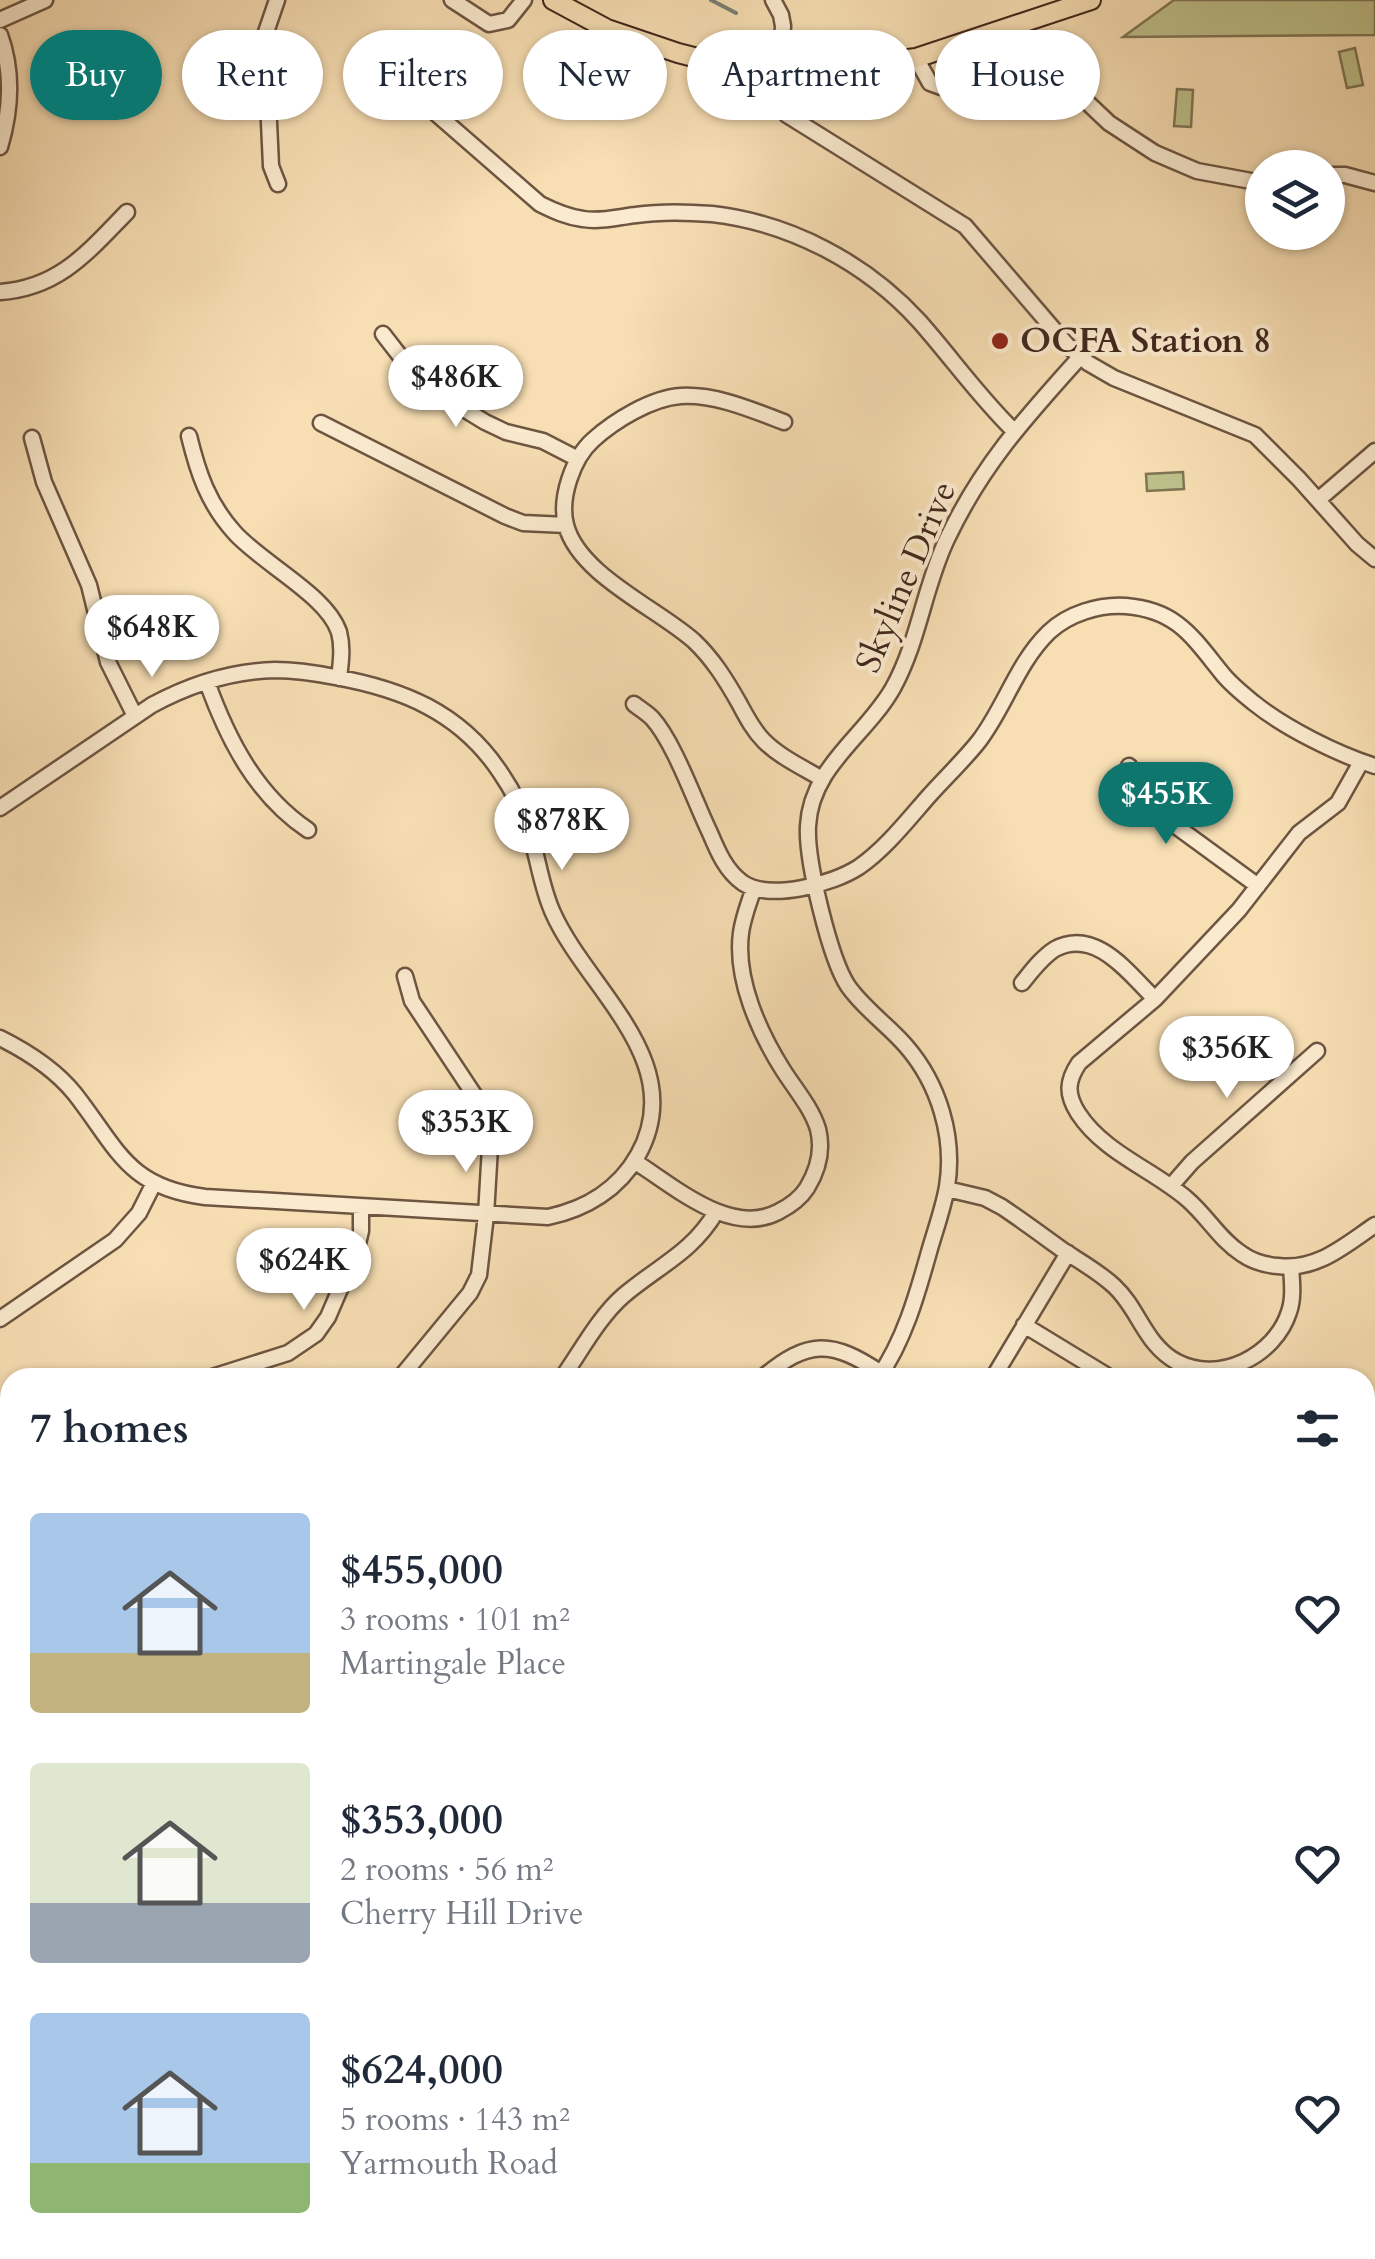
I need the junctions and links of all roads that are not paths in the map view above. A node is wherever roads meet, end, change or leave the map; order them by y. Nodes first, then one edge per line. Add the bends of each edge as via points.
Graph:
1 (46, 0) edge
2 (276, 0) edge
3 (452, 0) edge
4 (524, 0) edge
5 (553, 0) edge
6 (774, 0) edge
7 (1091, 0) edge
8 (0, 20) edge
9 (784, 30) edge
10 (0, 34) edge
11 (687, 55) edge
12 (916, 58) joint
13 (444, 120) edge
14 (796, 120) edge
15 (0, 147) edge
16 (1345, 175) edge
17 (1245, 179) edge
18 (1375, 182) edge
19 (278, 184) dead end
20 (127, 212) dead end
21 (0, 292) edge
22 (383, 334) dead end
23 (1080, 357) junction
24 (784, 422) dead end
25 (321, 423) dead end
26 (1014, 431) junction
27 (188, 436) dead end
28 (32, 438) dead end
29 (1375, 452) edge
30 (578, 458) junction
31 (1318, 500) junction
32 (566, 525) junction
33 (1375, 559) edge
34 (339, 678) junction
35 (207, 682) junction
36 (634, 704) dead end
37 (135, 716) junction
38 (1368, 764) edge
39 (1129, 766) dead end
40 (822, 778) junction
41 (0, 808) edge
42 (308, 830) dead end
43 (816, 884) junction
44 (1258, 886) junction
45 (754, 888) junction
46 (405, 976) dead end
47 (1022, 984) dead end
48 (1155, 998) junction
49 (0, 1038) edge
50 (1317, 1050) dead end
51 (634, 1161) junction
52 (154, 1183) junction
53 (1170, 1186) junction
54 (947, 1189) junction
55 (362, 1206) junction
56 (716, 1212) junction
57 (486, 1215) junction
58 (1375, 1224) edge
59 (1068, 1254) junction
60 (1291, 1267) junction
61 (0, 1319) edge
62 (1024, 1325) junction
63 (241, 1368) edge
64 (408, 1368) edge
65 (569, 1368) edge
66 (775, 1368) edge
67 (870, 1368) edge
68 (882, 1368) edge
69 (999, 1368) edge
70 (1095, 1368) edge
71 (1196, 1368) edge
72 (1216, 1368) edge

1 - 8 street
2 - 19 street via 265,35 270,166
3 - 4 street via 489,24 508,20
5 - 11 main road via 607,29
6 - 9 street
7 - 12 main road
10 - 15 street via 9,69
12 - 17 street via 930,83 941,87 1048,77 1070,86 1109,123 1165,158
13 - 26 street via 559,214 603,221 674,211 717,215 823,247 888,290
14 - 23 street via 965,226
16 - 18 street
20 - 21 street via 68,269 41,284
22 - 30 street via 407,365 454,403
23 - 26 street, Skyline Drive
23 - 31 street via 1114,378 1254,434
24 - 30 street via 681,396 626,418
25 - 32 street via 506,516
26 - 40 street, Skyline Drive via 948,537 896,682
27 - 34 street via 198,474 233,532 333,619 342,653
28 - 37 street via 89,585 108,662
29 - 31 street
30 - 32 street via 565,501
31 - 33 street
32 - 40 street via 590,565 707,654 765,742
34 - 35 street via 273,670
34 - 51 street via 387,688 427,706 472,739 504,778 566,940 645,1057 650,1120
35 - 37 street
35 - 42 street via 240,757 272,802
36 - 45 street via 668,744 727,867
37 - 41 street
38 - 43 street via 1258,706 1181,625 1151,610 1111,605 1051,630 978,742 891,838 857,868
38 - 44 street
39 - 44 street via 1146,805
40 - 43 street, Skyline Drive via 808,824
43 - 45 street
43 - 54 street, Skyline Drive via 848,986 909,1050 936,1094 948,1135
44 - 48 street
45 - 56 street via 741,934 746,984 776,1058 814,1119 820,1149 805,1192 781,1211 754,1220
46 - 57 street via 412,1001 487,1122
47 - 48 street via 1052,951 1080,944 1109,954
48 - 53 street via 1079,1063 1069,1092 1090,1128
49 - 52 street via 57,1075 124,1162
50 - 53 street
51 - 56 street
51 - 57 street via 594,1201 564,1214
52 - 55 street via 205,1197
52 - 61 street via 116,1240
53 - 60 street via 1239,1252
54 - 59 street via 1002,1207
54 - 68 street, Skyline Drive via 912,1306
55 - 57 street
55 - 63 street via 356,1252 316,1334 288,1353
56 - 65 street via 682,1254 621,1297
57 - 64 street via 480,1275
58 - 60 street via 1328,1257
59 - 62 street
59 - 71 street via 1118,1290 1156,1345
60 - 72 street via 1289,1315 1274,1339 1248,1360
62 - 69 street
62 - 70 street
66 - 67 street via 796,1352 826,1348 852,1354

